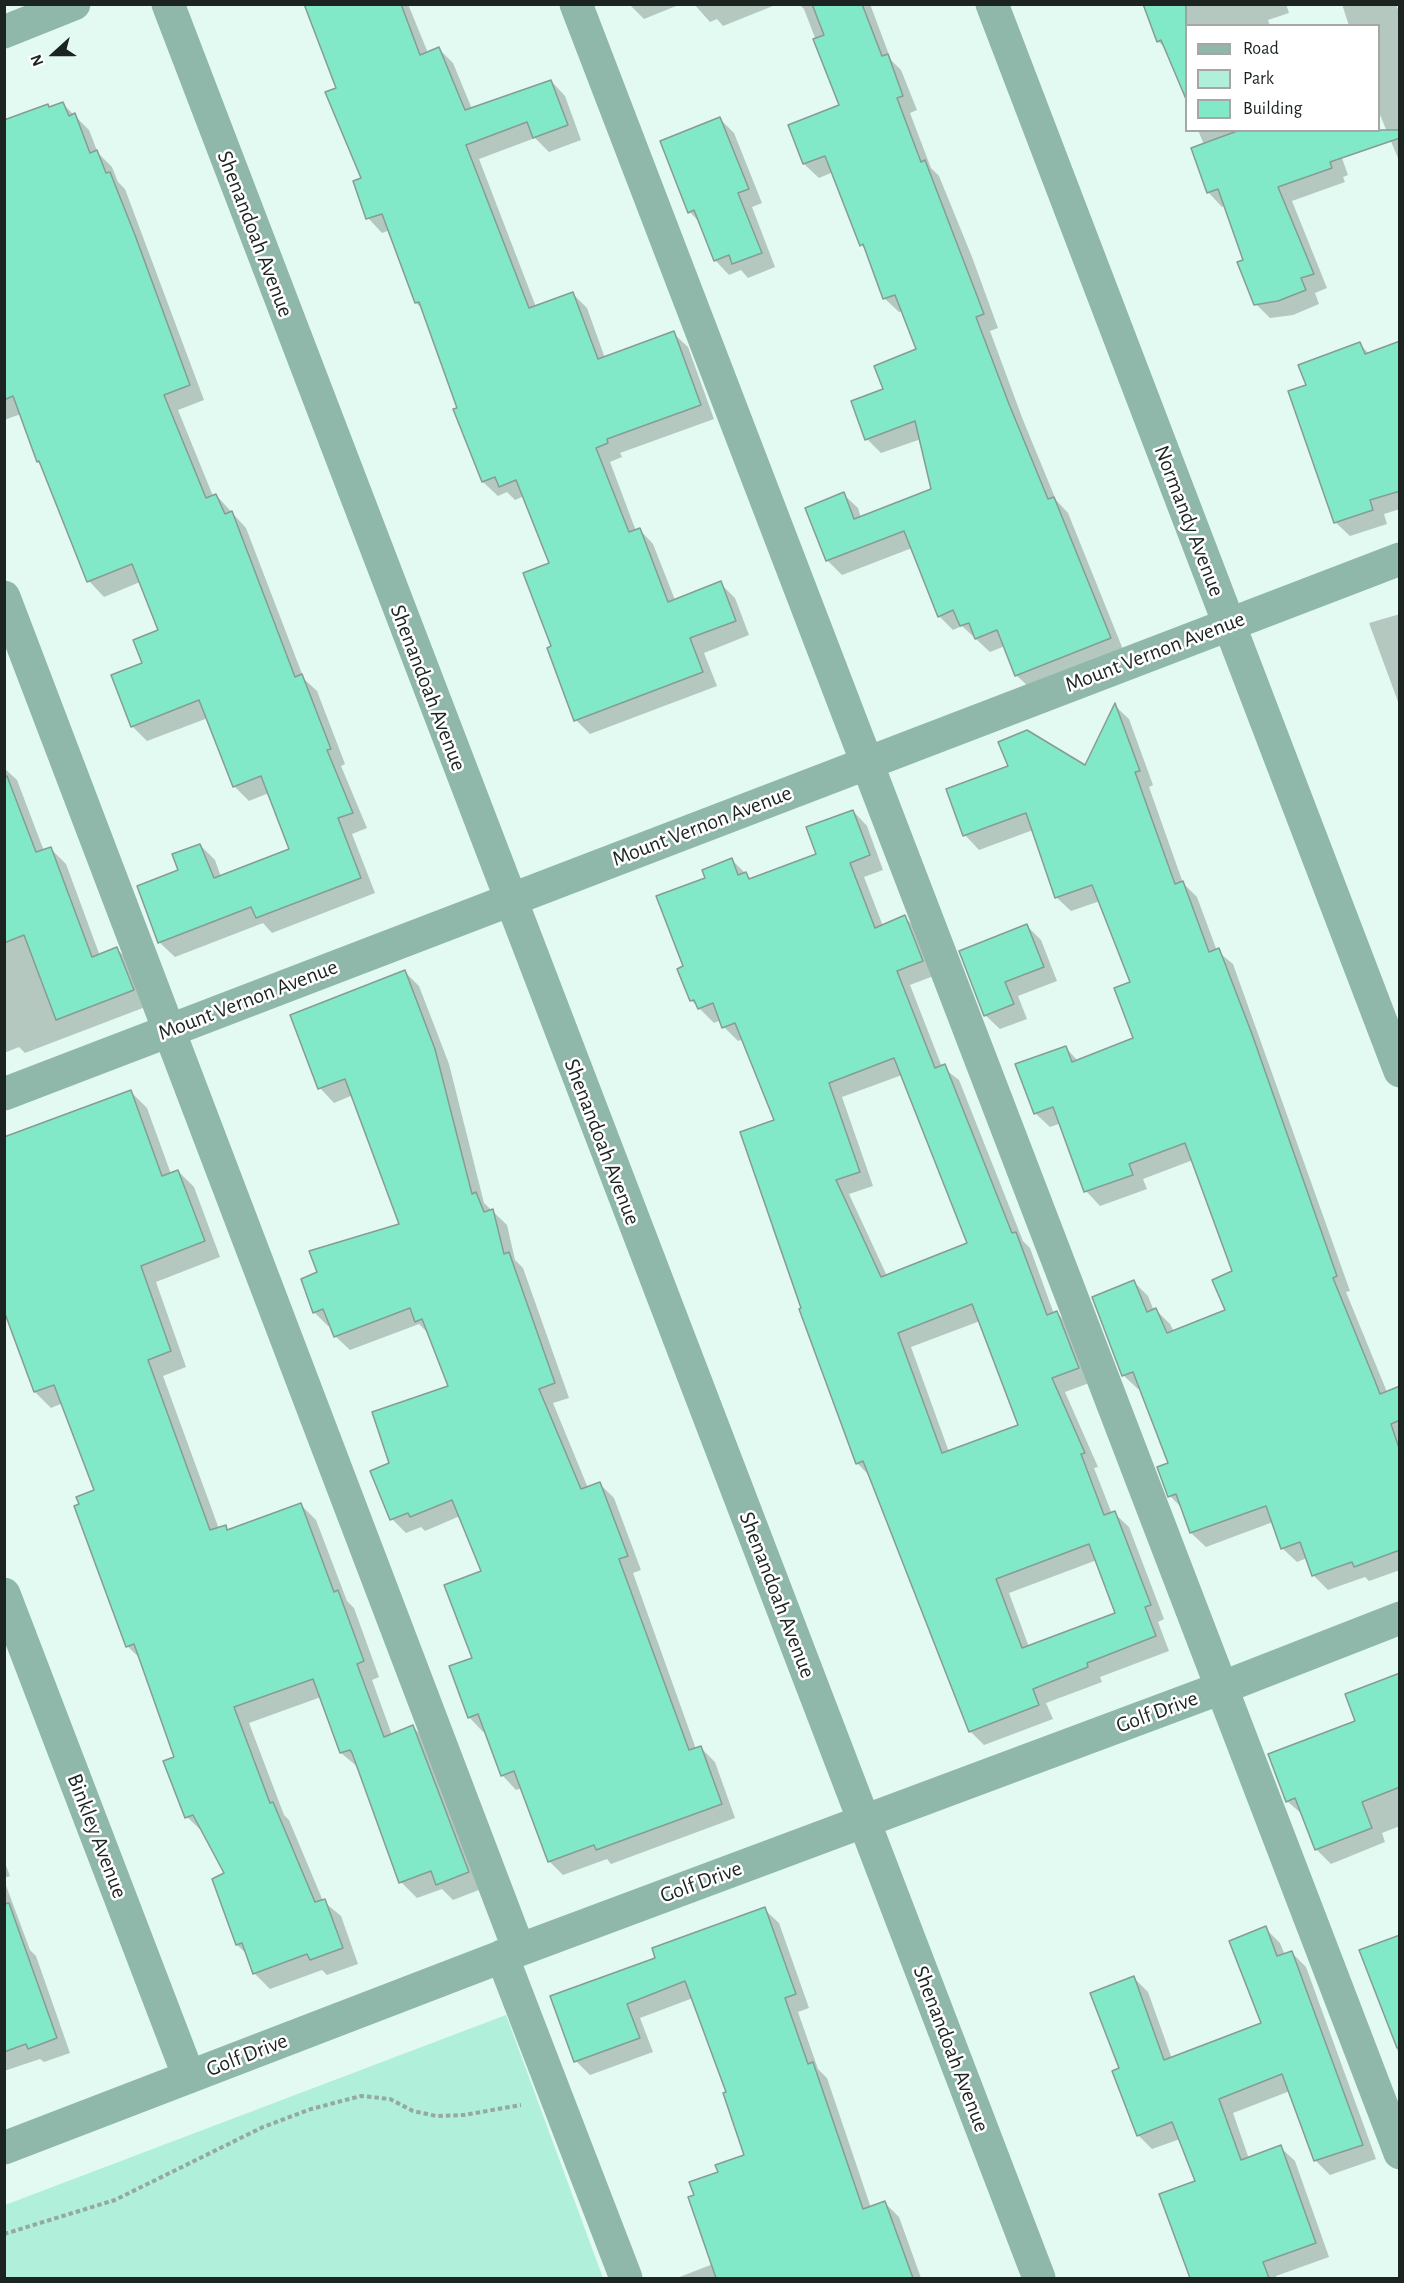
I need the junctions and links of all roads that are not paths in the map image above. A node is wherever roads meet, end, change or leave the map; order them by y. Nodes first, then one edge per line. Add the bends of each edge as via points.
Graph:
1 (74, 4) edge
2 (168, 4) edge
3 (576, 4) edge
4 (992, 4) edge
5 (4, 32) edge
6 (1400, 559) edge
7 (4, 597) edge
8 (1228, 623) junction
9 (866, 763) junction
10 (509, 900) junction
11 (169, 1030) junction
12 (1400, 1071) edge
13 (4, 1094) edge
14 (4, 1594) edge
15 (1400, 1618) edge
16 (1221, 1688) junction
17 (864, 1821) junction
18 (510, 1953) junction
19 (189, 2077) junction
20 (4, 2148) edge
21 (1400, 2153) edge
22 (626, 2278) edge
23 (1039, 2278) edge

1 - 5 street
2 - 10 street, Shenandoah Avenue
3 - 9 street
4 - 8 street, Normandy Avenue
6 - 8 street, Mount Vernon Avenue
7 - 11 street
8 - 9 street, Mount Vernon Avenue
8 - 12 street, Normandy Avenue
9 - 10 street, Mount Vernon Avenue
9 - 16 street
10 - 11 street, Mount Vernon Avenue
10 - 17 street, Shenandoah Avenue
11 - 13 street, Mount Vernon Avenue
11 - 18 street
14 - 19 street, Binkley Avenue
15 - 16 street, Golf Drive
16 - 17 street, Golf Drive
16 - 21 street
17 - 18 street, Golf Drive
17 - 23 street, Shenandoah Avenue
18 - 19 street, Golf Drive
18 - 22 street
19 - 20 street, Golf Drive

